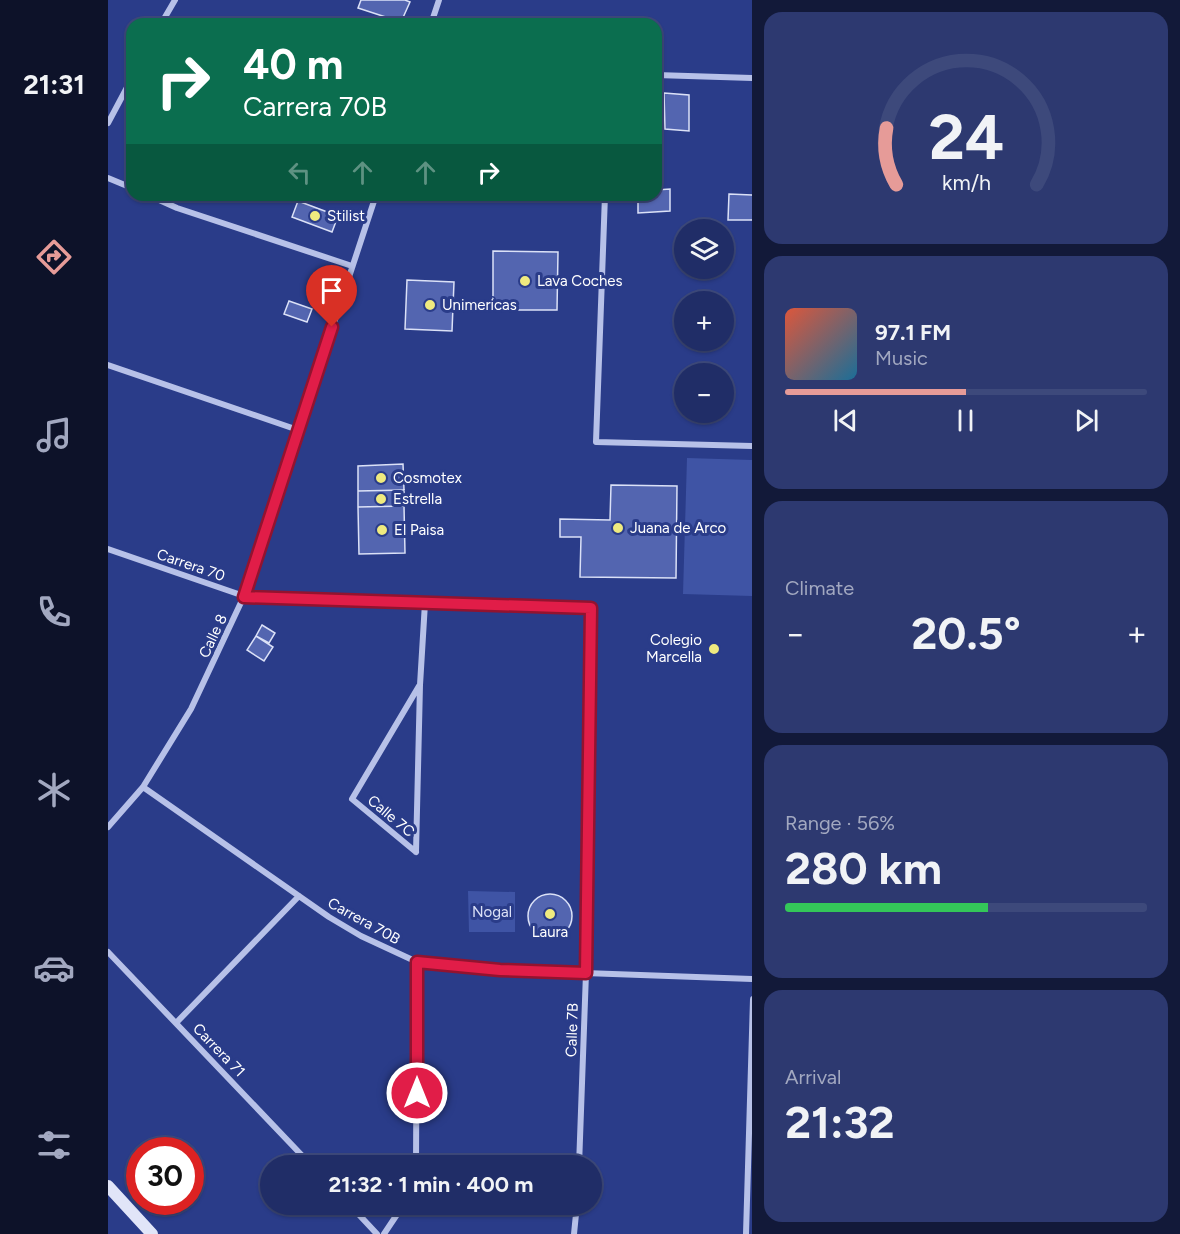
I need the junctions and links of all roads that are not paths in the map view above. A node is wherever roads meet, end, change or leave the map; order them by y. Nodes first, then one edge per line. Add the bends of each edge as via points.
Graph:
1 (175, 0) edge
2 (439, 0) edge
3 (164, 18) edge
4 (433, 18) edge
5 (662, 75) edge
6 (752, 78) edge
7 (126, 89) edge
8 (108, 123) edge
9 (108, 178) edge
10 (126, 186) edge
11 (161, 201) edge
12 (374, 201) edge
13 (604, 201) edge
14 (352, 266) junction
15 (108, 365) edge
16 (298, 430) junction
17 (752, 446) edge
18 (108, 549) edge
19 (244, 597) junction
20 (425, 603) junction
21 (591, 608) joint
22 (420, 685) junction
23 (143, 788) junction
24 (108, 827) edge
25 (299, 896) junction
26 (108, 952) edge
27 (417, 962) junction
28 (586, 973) junction
29 (752, 979) edge
30 (176, 1023) junction
31 (752, 1033) edge
32 (302, 1155) edge
33 (416, 1155) edge
34 (579, 1155) edge
35 (108, 1186) edge
36 (359, 1215) edge
37 (397, 1215) edge
38 (576, 1215) edge
39 (152, 1234) edge
40 (377, 1234) edge
41 (384, 1234) edge
42 (574, 1234) edge
43 (746, 1234) edge

1 - 3 street
2 - 4 street
5 - 6 street
7 - 8 street
9 - 10 street
11 - 14 street
12 - 14 street, Calle 8
13 - 17 street via 596,442
14 - 16 street, Calle 8
15 - 16 street
16 - 19 street, Calle 8
18 - 19 street, Carrera 70
19 - 20 street, Carrera 70
19 - 23 street, Calle 8 via 192,709
20 - 21 street, Carrera 70
20 - 22 street, Calle 7C
21 - 28 street, Calle 7B
22 - 22 street, Calle 7C via 416,840 416,852 352,800
23 - 24 street, Calle 8
23 - 25 street, Carrera 70B
25 - 27 street, Carrera 70B via 361,936
25 - 30 street
26 - 30 street, Carrera 71
27 - 28 street, Carrera 70B
27 - 33 street
28 - 29 street, Carrera 70B
28 - 34 street, Calle 7B
30 - 32 street, Carrera 71
31 - 43 street
35 - 39 street
36 - 40 street
37 - 41 street
38 - 42 street

